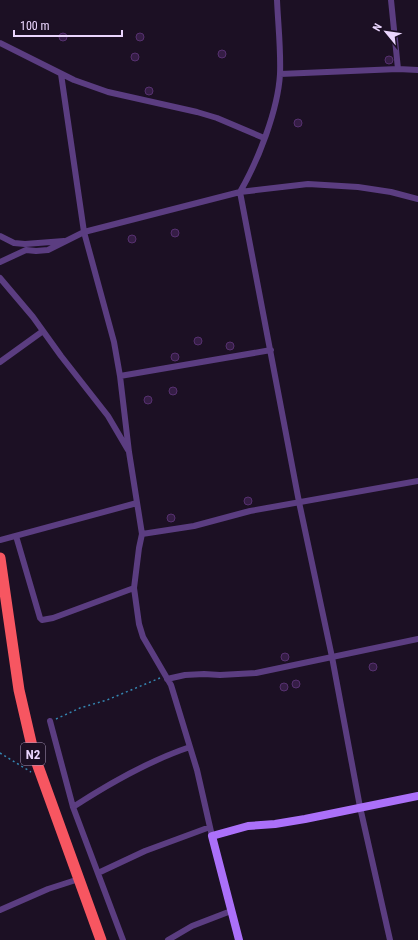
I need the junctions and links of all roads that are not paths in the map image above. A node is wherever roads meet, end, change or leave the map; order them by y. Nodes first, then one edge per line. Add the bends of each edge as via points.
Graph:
1 (276, 0) edge
2 (391, 0) edge
3 (0, 43) edge
4 (398, 69) junction
5 (418, 70) edge
6 (61, 74) junction
7 (280, 74) junction
8 (264, 138) junction
9 (240, 192) junction
10 (418, 199) edge
11 (84, 232) junction
12 (0, 236) edge
13 (25, 247) junction
14 (0, 262) edge
15 (0, 278) edge
16 (43, 331) junction
17 (271, 350) junction
18 (0, 362) edge
19 (120, 376) junction
20 (129, 452) junction
21 (418, 481) edge
22 (137, 502) junction
23 (299, 502) junction
24 (142, 534) junction
25 (16, 536) junction
26 (0, 540) edge
27 (0, 558) edge
28 (134, 588) junction
29 (418, 639) edge
30 (332, 657) junction
31 (166, 677) junction
32 (50, 721) road end
33 (190, 747) junction
34 (418, 796) edge
35 (73, 807) junction
36 (360, 808) junction
37 (210, 827) junction
38 (212, 836) junction
39 (98, 873) junction
40 (79, 879) junction
41 (0, 910) edge
42 (231, 911) junction
43 (101, 940) edge
44 (123, 940) edge
45 (168, 940) edge
46 (239, 940) edge
47 (390, 940) edge

1 - 7 street
2 - 4 street
3 - 6 street
4 - 5 street
4 - 7 street
6 - 8 street via 108,92 210,116
6 - 11 street
7 - 8 street via 276,100
8 - 9 street
9 - 10 street via 308,184 358,187
9 - 11 street
9 - 17 street
11 - 13 street via 66,241
11 - 19 street via 114,342
12 - 13 street
13 - 14 street
15 - 16 street
16 - 18 street
16 - 20 street via 108,416
17 - 19 street
17 - 23 street
19 - 20 street
20 - 22 street
21 - 23 street
22 - 24 street
22 - 25 street
23 - 24 street via 250,511 194,526
23 - 30 street
24 - 28 street
25 - 26 street
25 - 28 street via 42,620
27 - 40 highway, N2 via 19,690 34,755
28 - 31 street via 143,637
29 - 30 street
30 - 31 street via 256,673
30 - 36 street
31 - 33 street via 171,685
32 - 35 street
33 - 35 street via 122,777
33 - 37 street
34 - 36 street
35 - 39 street
36 - 38 street via 290,822 248,826
36 - 47 street
37 - 38 street
37 - 39 street via 145,851
38 - 42 street
39 - 44 street
40 - 41 street via 48,889
40 - 43 highway, N2
42 - 45 street via 192,926
42 - 46 street

